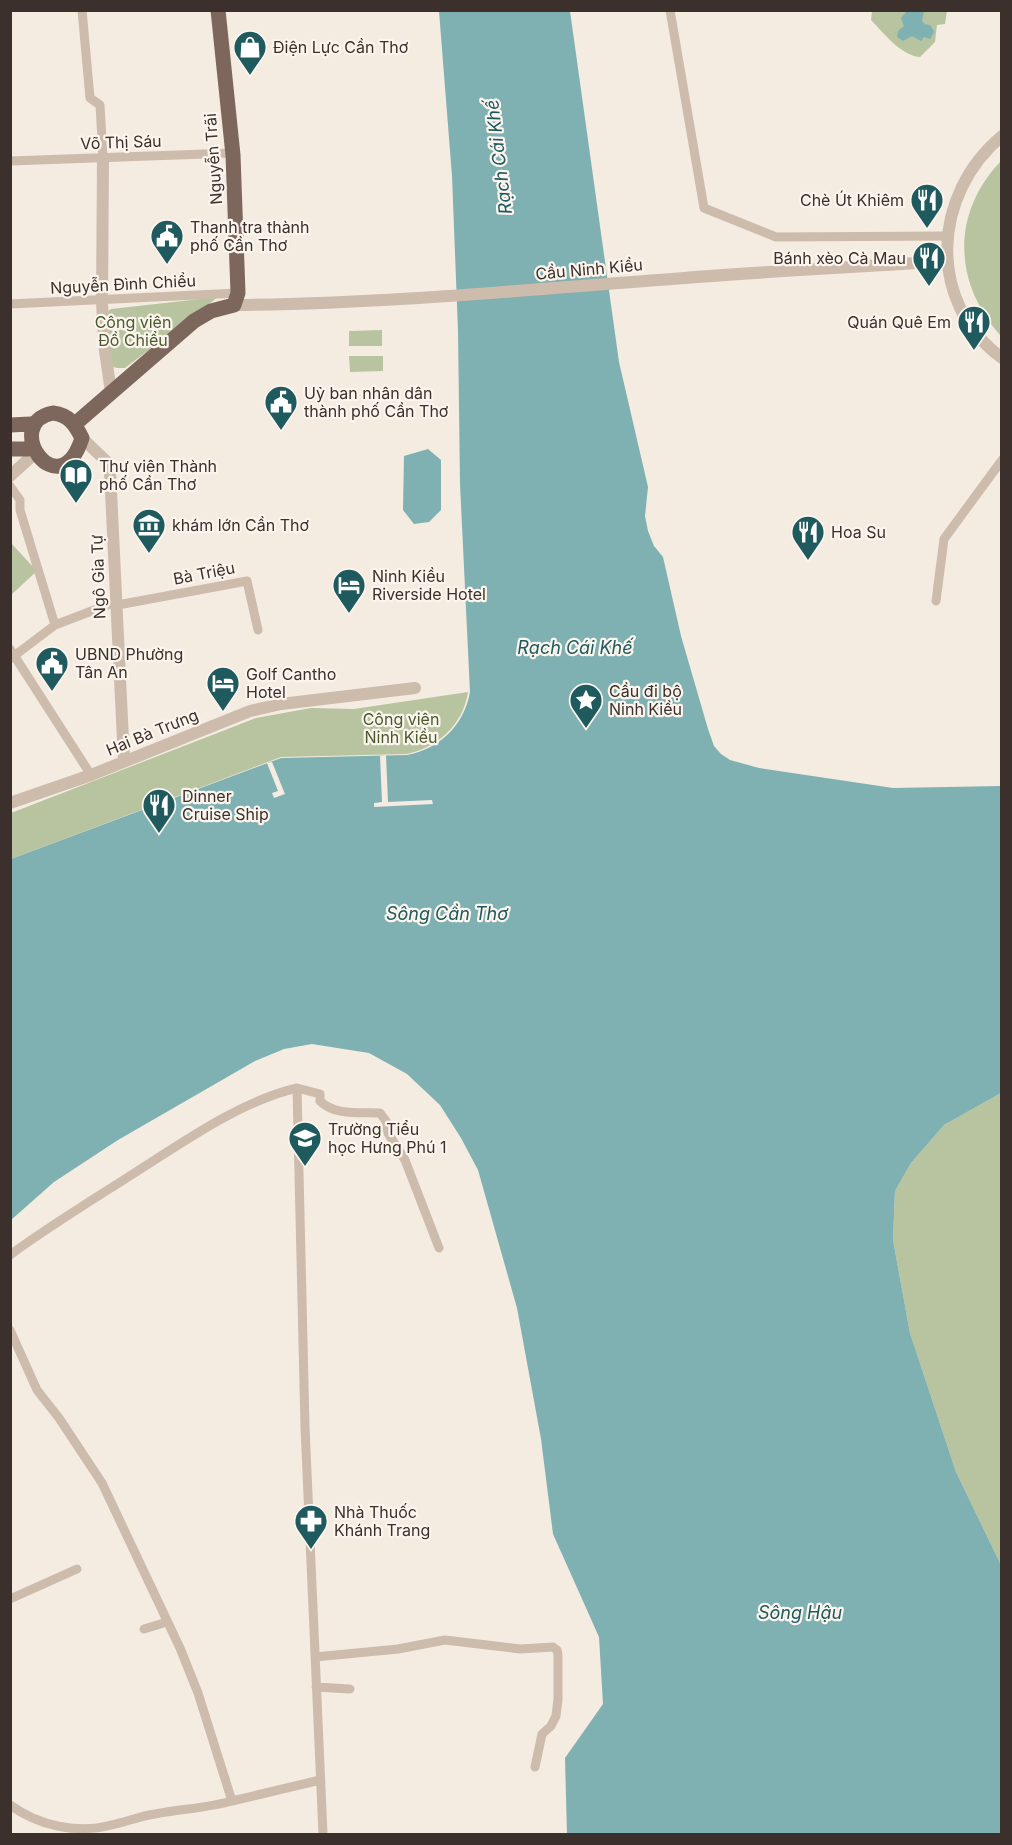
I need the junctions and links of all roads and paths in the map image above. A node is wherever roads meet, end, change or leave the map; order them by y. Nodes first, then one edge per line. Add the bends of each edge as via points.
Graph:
1 (81, 10) edge
2 (218, 10) edge
3 (670, 10) edge
4 (1002, 136) edge
5 (233, 153) junction
6 (103, 158) junction
7 (10, 161) edge
8 (947, 236) junction
9 (948, 261) junction
10 (236, 298) junction
11 (102, 301) junction
12 (10, 304) edge
13 (1002, 358) edge
14 (111, 392) junction
15 (31, 424) junction
16 (75, 424) junction
17 (10, 425) edge
18 (82, 438) junction
19 (10, 449) edge
20 (30, 452) junction
21 (1002, 460) edge
22 (10, 476) edge
23 (10, 486) edge
24 (15, 509) edge
25 (936, 601) dead end
26 (116, 602) junction
27 (55, 626) junction
28 (258, 630) dead end
29 (12, 655) edge
30 (415, 688) dead end
31 (124, 761) junction
32 (91, 775) junction
33 (12, 799) edge
34 (297, 1088) junction
35 (439, 1248) dead end
36 (10, 1255) edge
37 (10, 1330) edge
38 (77, 1569) dead end
39 (10, 1599) edge
40 (167, 1622) junction
41 (144, 1629) dead end
42 (315, 1657) junction
43 (316, 1687) junction
44 (350, 1689) dead end
45 (535, 1767) dead end
46 (320, 1780) junction
47 (232, 1801) junction
48 (10, 1805) edge
49 (322, 1834) edge

1 - 6 street via 90,98 100,105
2 - 5 main road, Nguyễn Trãi
3 - 8 street via 704,208 776,237
4 - 8 street via 963,181 952,208
5 - 6 street, Võ Thị Sáu
5 - 10 main road, Nguyễn Trãi
6 - 7 street, Võ Thị Sáu
6 - 11 street
8 - 9 street
9 - 10 street, Cầu Ninh Kiều via 437,298 284,304
9 - 13 street via 955,295 968,322
10 - 11 street, Nguyễn Đình Chiểu
10 - 14 main road via 194,321
11 - 12 street, Nguyễn Đình Chiểu
11 - 14 street
14 - 16 main road
15 - 16 main road via 44,414 53,413
15 - 17 main road
15 - 20 main road via 27,440
16 - 18 main road
18 - 20 main road via 73,457 57,466 39,462
18 - 26 street, Ngô Gia Tự via 106,461 110,471
19 - 20 main road
20 - 22 street
21 - 25 street via 944,539
23 - 24 street via 20,500
24 - 27 street
26 - 27 street
26 - 28 street, Bà Triệu via 123,604 248,580
26 - 31 street, Ngô Gia Tự
27 - 29 street
29 - 32 street
30 - 31 street, Hai Bà Trưng via 250,711
31 - 32 street, Hai Bà Trưng
32 - 33 street, Hai Bà Trưng
34 - 35 street via 320,1094 320,1101 338,1111 380,1113 384,1117
34 - 36 street via 235,1113 177,1146
34 - 42 street via 304,1427
37 - 40 street via 37,1390 102,1483
38 - 39 street
40 - 41 street
40 - 47 street via 198,1693
42 - 43 street
42 - 45 street via 444,1640 519,1649 553,1647 558,1655 556,1716 540,1740
43 - 44 street
43 - 46 street
46 - 47 street
46 - 49 street
47 - 48 street via 93,1829 54,1826

